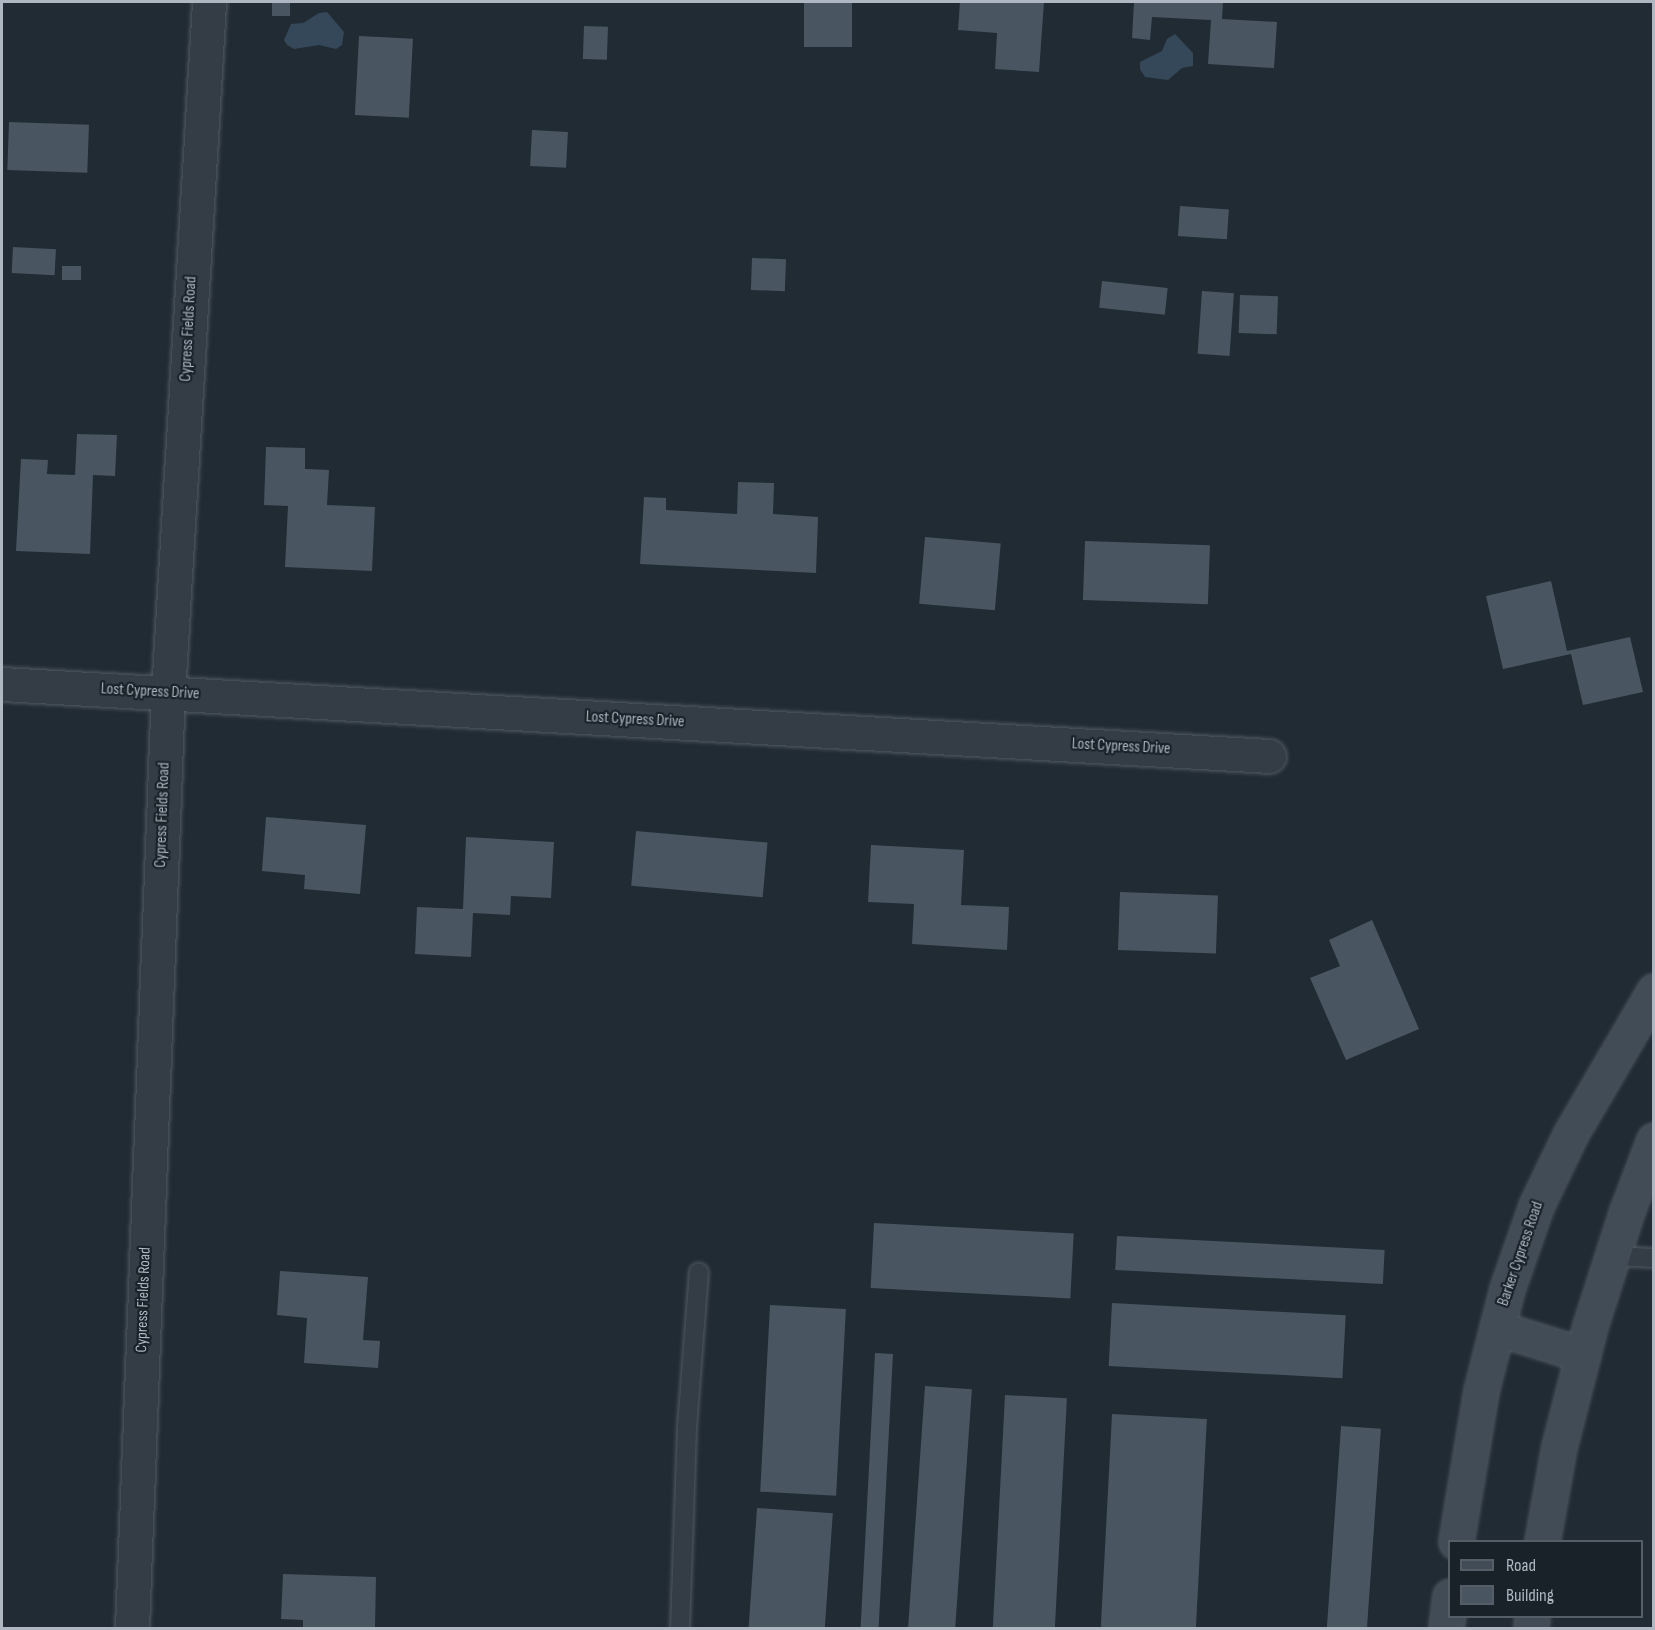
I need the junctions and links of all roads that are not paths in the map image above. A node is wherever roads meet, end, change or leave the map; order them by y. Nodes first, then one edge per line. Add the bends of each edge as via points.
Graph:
1 (208, 2) edge
2 (2, 684) edge
3 (168, 693) junction
4 (1269, 756) dead end
5 (1653, 991) edge
6 (1653, 1140) edge
7 (1613, 1256) junction
8 (1653, 1258) edge
9 (699, 1272) dead end
10 (1497, 1328) junction
11 (1583, 1355) junction
12 (1456, 1540) edge
13 (1542, 1540) edge
14 (1448, 1607) edge
15 (132, 1629) edge
16 (680, 1629) edge
17 (1446, 1629) edge

1 - 3 street, Cypress Fields Road
2 - 3 street, Lost Cypress Drive
3 - 4 street, Lost Cypress Drive
3 - 15 street, Cypress Fields Road
5 - 10 street, Barker Cypress Road via 1570,1135 1536,1206
6 - 7 street
7 - 8 lane
7 - 11 street
9 - 16 lane via 687,1427
10 - 11 street
10 - 12 street, Barker Cypress Road via 1481,1391
11 - 13 street via 1559,1447
14 - 17 street

